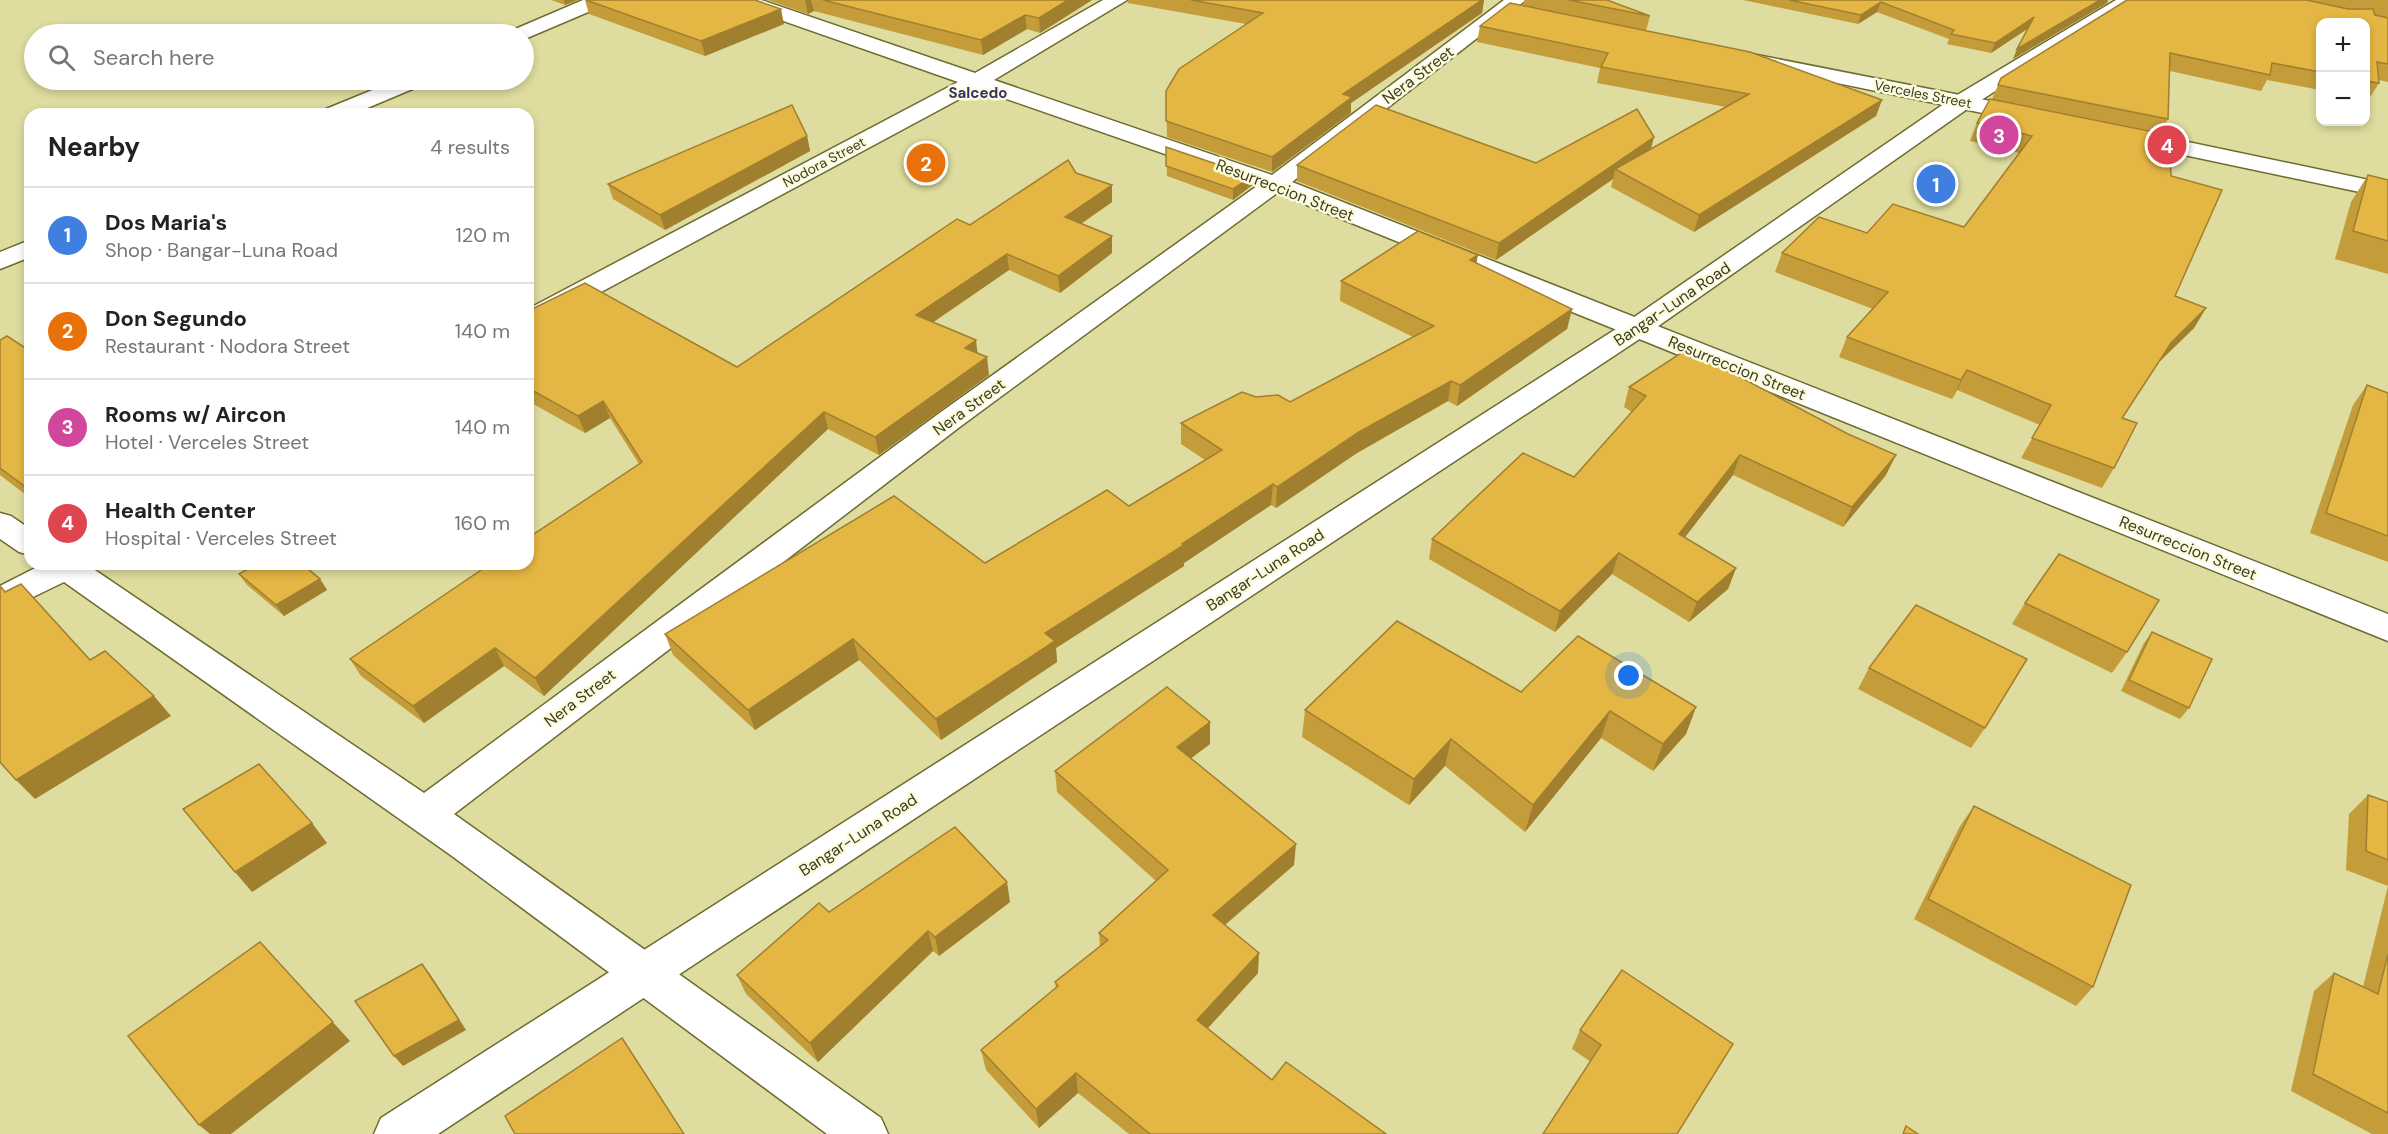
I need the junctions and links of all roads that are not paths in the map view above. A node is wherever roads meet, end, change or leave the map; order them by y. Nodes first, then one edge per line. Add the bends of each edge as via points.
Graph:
1 (600, 0) edge
2 (742, 0) edge
3 (1117, 0) edge
4 (2130, 0) edge
5 (1475, 4) edge
6 (1515, 8) edge
7 (534, 28) edge
8 (1733, 56) edge
9 (978, 80) junction
10 (390, 90) edge
11 (1962, 102) junction
12 (348, 108) edge
13 (2053, 121) edge
14 (2110, 133) edge
15 (1275, 184) junction
16 (2388, 191) edge
17 (24, 251) edge
18 (0, 261) edge
19 (534, 317) edge
20 (1637, 328) junction
21 (0, 524) edge
22 (24, 540) edge
23 (56, 570) edge
24 (72, 570) edge
25 (0, 601) edge
26 (2388, 628) edge
27 (424, 815) junction
28 (646, 973) junction
29 (397, 1134) edge
30 (865, 1134) edge

1 - 7 street
2 - 9 street, Resurreccion Street
3 - 9 street, Nodora Street
4 - 11 street, Bangar-Luna Road
5 - 6 street
6 - 15 street, Nera Street
8 - 11 street, Verceles Street
9 - 15 street, Resurreccion Street
9 - 19 street, Nodora Street
10 - 12 street
11 - 13 street, Verceles Street
11 - 20 street, Bangar-Luna Road
14 - 16 street
15 - 20 street, Resurreccion Street
15 - 27 street, Nera Street via 951,419
17 - 18 street
20 - 26 street, Resurreccion Street
20 - 28 street, Bangar-Luna Road
21 - 22 street
23 - 25 street
24 - 27 street
27 - 28 street
28 - 29 street, Bangar-Luna Road
28 - 30 street

